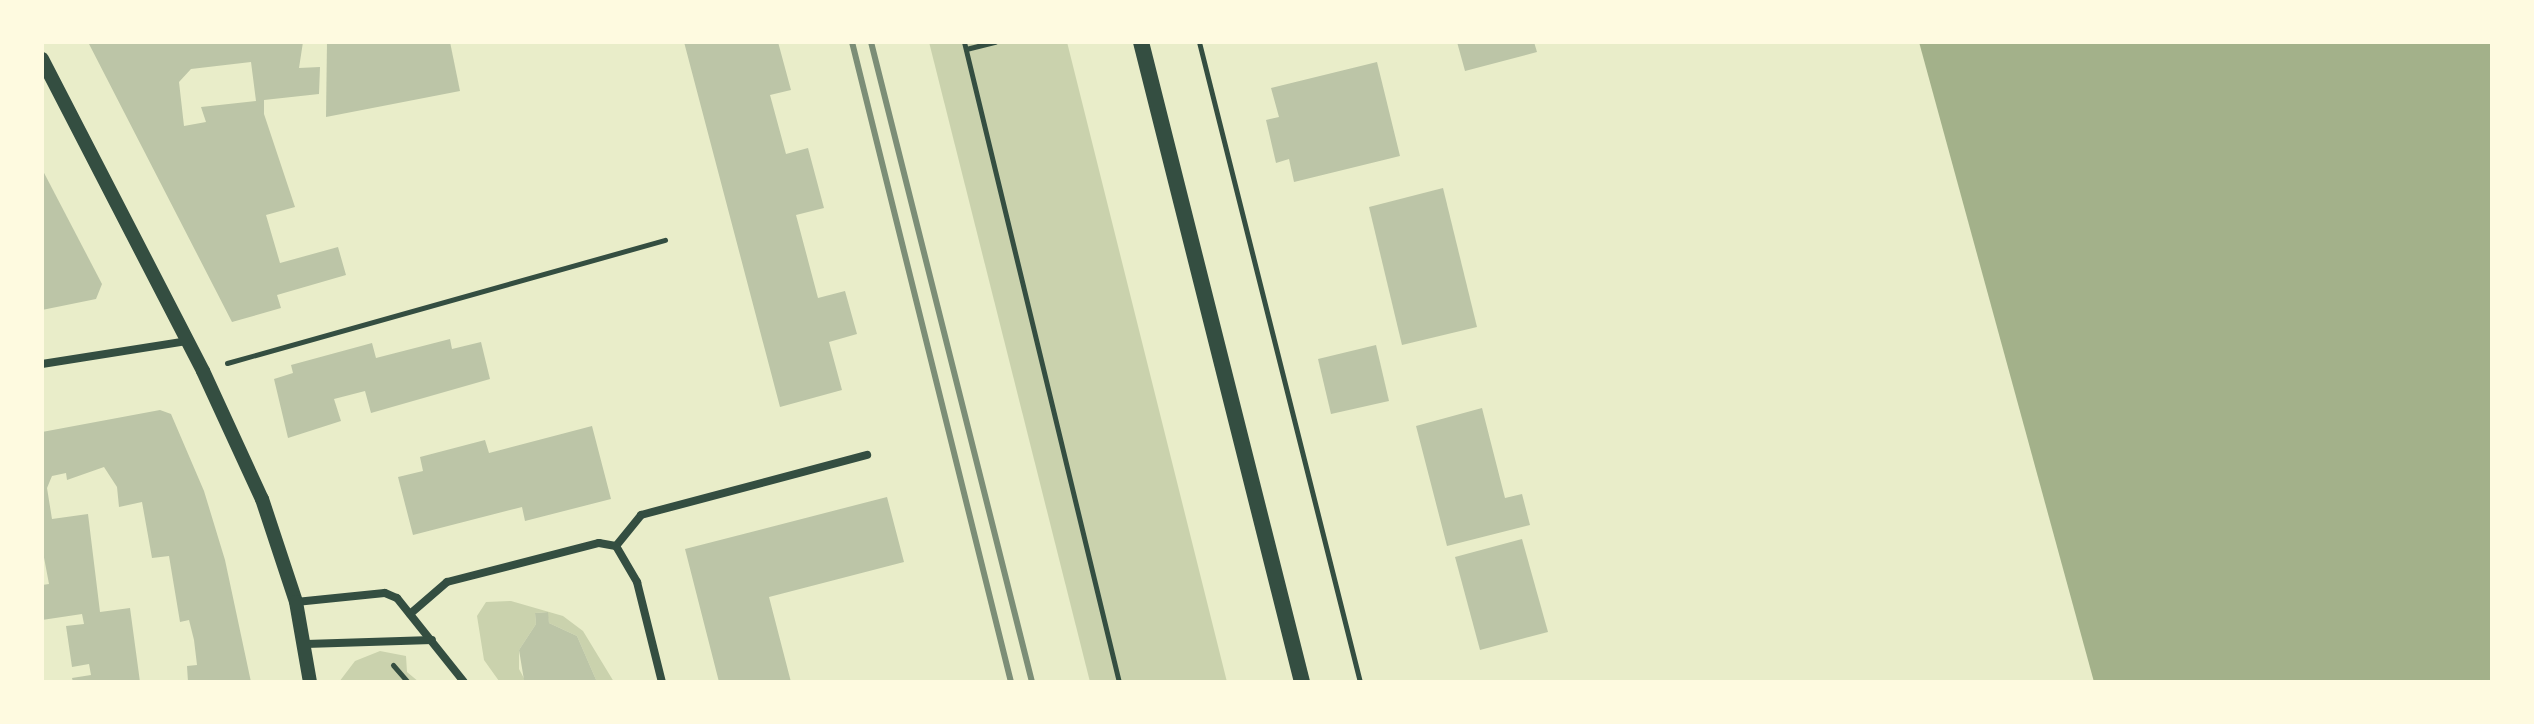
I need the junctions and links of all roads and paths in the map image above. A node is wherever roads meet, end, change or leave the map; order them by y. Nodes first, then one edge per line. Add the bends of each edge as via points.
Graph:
1 (995, 42) edge
2 (1141, 42) edge
3 (1199, 42) edge
4 (965, 46) edge
5 (42, 59) edge
6 (665, 240) dead end
7 (188, 341) junction
8 (42, 364) edge
9 (203, 371) junction
10 (867, 455) dead end
11 (616, 546) junction
12 (296, 602) junction
13 (410, 614) junction
14 (432, 640) junction
15 (306, 644) junction
16 (310, 682) edge
17 (464, 682) edge
18 (662, 682) edge
19 (1119, 682) edge
20 (1302, 682) edge
21 (1360, 682) edge

1 - 4 path
2 - 20 main road
3 - 21 path
4 - 19 path
5 - 7 street
6 - 9 path
7 - 8 street
7 - 9 street
9 - 12 street via 262,499
10 - 11 street via 641,515
11 - 13 street via 599,543 447,582
11 - 18 street via 637,582
12 - 13 street via 385,593
12 - 15 street
13 - 14 street
14 - 15 street
14 - 17 street
15 - 16 street

